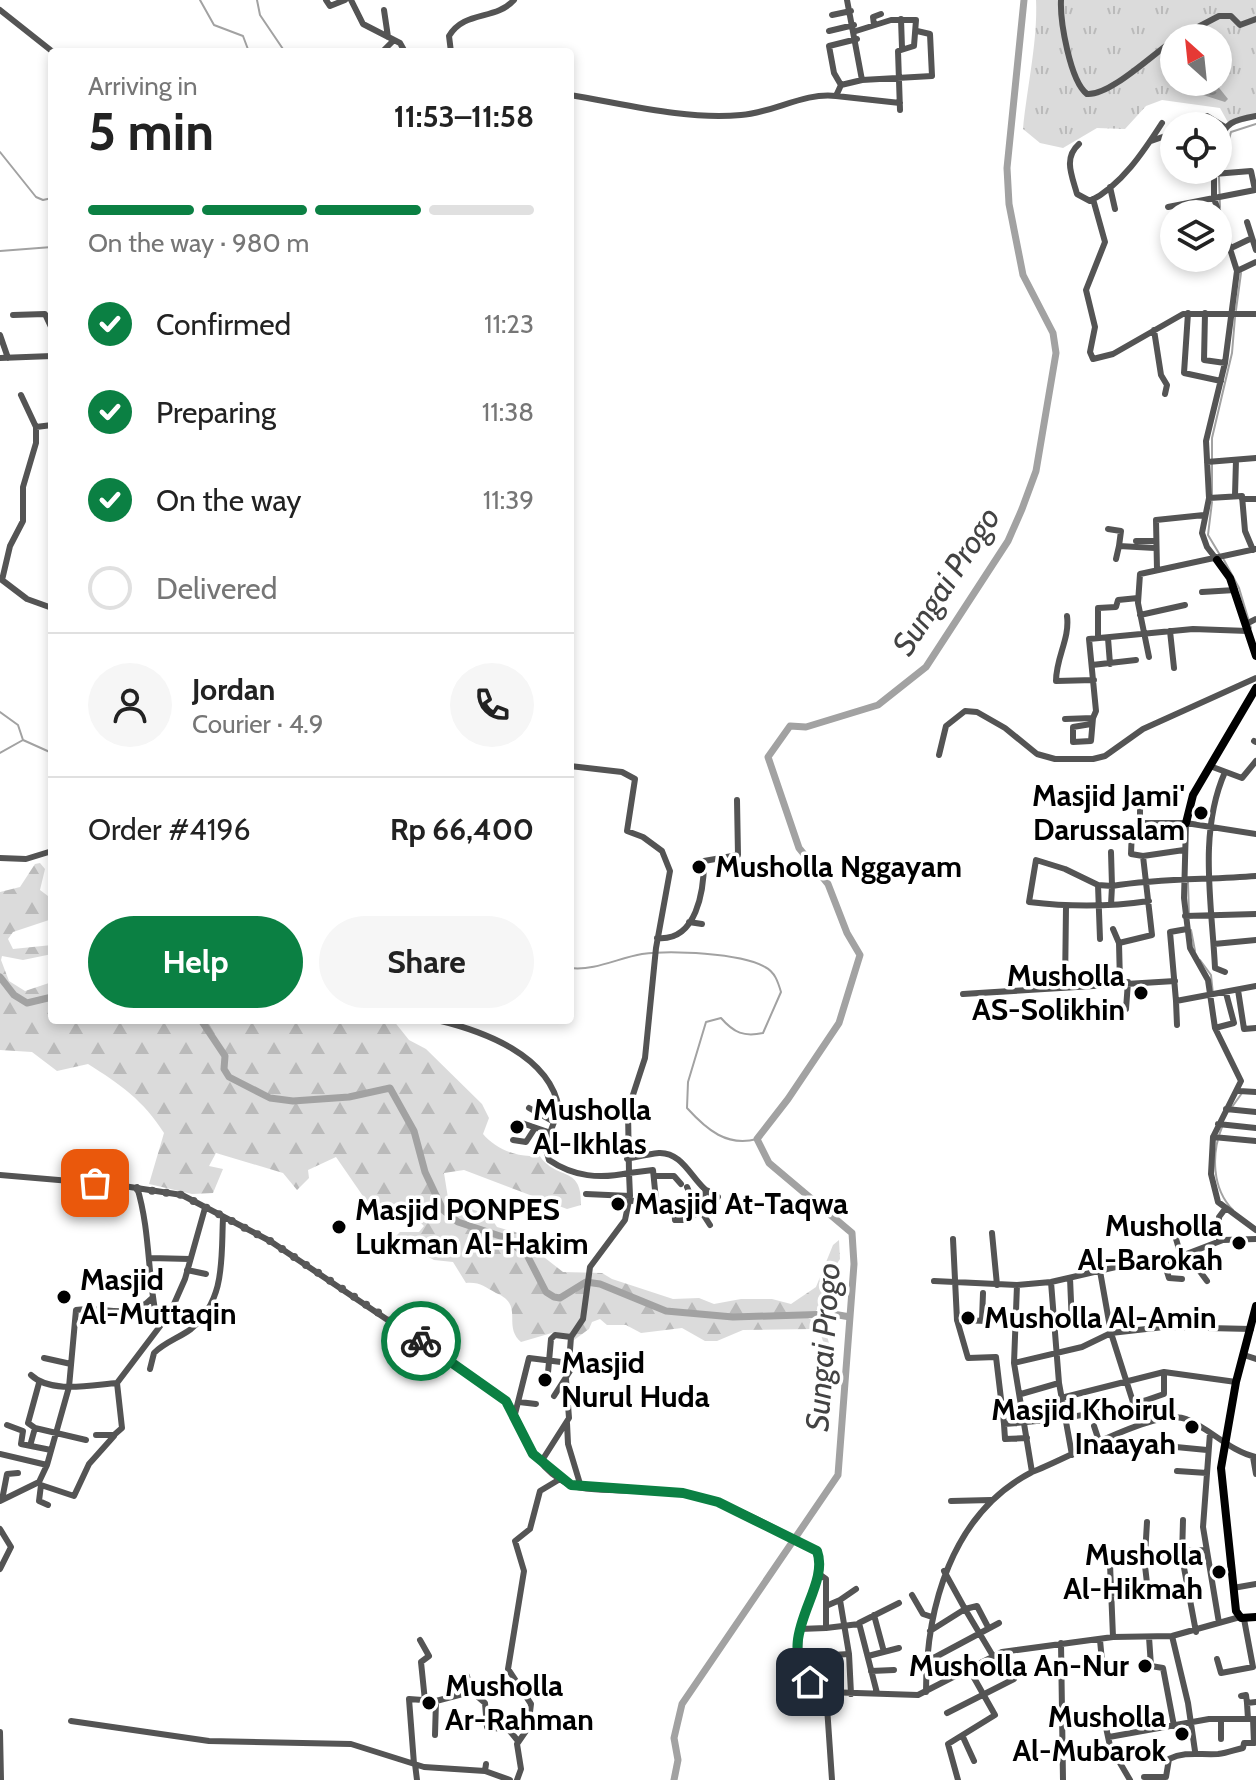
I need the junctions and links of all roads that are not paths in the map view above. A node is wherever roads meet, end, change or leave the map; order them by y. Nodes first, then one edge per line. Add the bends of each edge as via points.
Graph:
1 (326, 0) edge
2 (345, 0) edge
3 (351, 0) edge
4 (514, 0) edge
5 (847, 0) edge
6 (1061, 0) edge
7 (0, 10) edge
8 (384, 10) dead end
9 (851, 11) junction
10 (881, 14) dead end
11 (832, 15) dead end
12 (901, 19) junction
13 (1256, 19) edge
14 (1204, 24) edge
15 (874, 25) junction
16 (829, 31) dead end
17 (855, 31) junction
18 (917, 31) junction
19 (391, 38) junction
20 (48, 48) edge
21 (385, 48) edge
22 (400, 48) edge
23 (450, 48) edge
24 (902, 48) junction
25 (1160, 50) edge
26 (900, 76) junction
27 (862, 80) junction
28 (841, 85) junction
29 (574, 96) edge
30 (836, 96) junction
31 (1256, 116) edge
32 (1232, 122) edge
33 (1160, 126) edge
34 (1160, 138) edge
35 (1151, 141) junction
36 (1079, 144) dead end
37 (1232, 172) edge
38 (1214, 184) edge
39 (1110, 187) junction
40 (1214, 198) junction
41 (1093, 199) junction
42 (1204, 200) edge
43 (1115, 209) dead end
44 (1247, 222) dead end
45 (1252, 238) junction
46 (1232, 248) edge
47 (1256, 250) edge
48 (1232, 257) edge
49 (1256, 262) edge
50 (1237, 271) junction
51 (1188, 313) junction
52 (1205, 313) junction
53 (1233, 313) junction
54 (1256, 314) edge
55 (13, 315) dead end
56 (48, 320) edge
57 (1154, 330) junction
58 (0, 335) edge
59 (48, 356) edge
60 (0, 358) edge
61 (8, 358) junction
62 (1225, 363) junction
63 (1221, 381) junction
64 (1165, 394) dead end
65 (21, 395) dead end
66 (48, 426) edge
67 (36, 427) junction
68 (1256, 458) edge
69 (1236, 460) junction
70 (1207, 462) junction
71 (1235, 495) junction
72 (1209, 498) junction
73 (1242, 499) junction
74 (1256, 499) edge
75 (1204, 515) junction
76 (1108, 529) dead end
77 (1136, 541) dead end
78 (1155, 545) junction
79 (1119, 546) junction
80 (1254, 550) edge
81 (1116, 559) dead end
82 (1217, 560) junction
83 (1157, 570) junction
84 (1235, 590) junction
85 (1202, 592) dead end
86 (1138, 598) junction
87 (1185, 605) dead end
88 (48, 607) edge
89 (1140, 615) junction
90 (1067, 616) dead end
91 (1252, 624) edge
92 (1170, 631) junction
93 (1145, 635) junction
94 (1098, 638) junction
95 (1108, 638) junction
96 (1256, 656) edge
97 (1149, 657) dead end
98 (1136, 660) dead end
99 (1110, 664) junction
100 (1092, 665) junction
101 (1174, 668) dead end
102 (1256, 678) edge
103 (1094, 680) junction
104 (1256, 688) edge
105 (1065, 719) dead end
106 (939, 755) dead end
107 (1256, 761) edge
108 (574, 766) edge
109 (1210, 766) junction
110 (1225, 772) junction
111 (737, 800) dead end
112 (1140, 809) dead end
113 (1140, 823) junction
114 (1188, 824) junction
115 (1211, 828) junction
116 (1256, 834) edge
117 (1184, 850) junction
118 (48, 852) edge
119 (1111, 852) dead end
120 (1143, 856) junction
121 (0, 858) edge
122 (1256, 876) edge
123 (1147, 880) junction
124 (1186, 880) junction
125 (1209, 882) junction
126 (1098, 885) junction
127 (1112, 886) junction
128 (1149, 901) junction
129 (1111, 905) junction
130 (1096, 906) junction
131 (1066, 907) junction
132 (1256, 914) edge
133 (1211, 915) junction
134 (1188, 916) junction
135 (689, 922) junction
136 (702, 924) dead end
137 (1113, 929) dead end
138 (1187, 929) junction
139 (1158, 932) dead end
140 (1170, 932) junction
141 (657, 938) junction
142 (1100, 939) dead end
143 (1256, 940) edge
144 (1119, 943) junction
145 (1214, 944) junction
146 (1225, 972) dead end
147 (1175, 981) junction
148 (1124, 983) junction
149 (1256, 986) edge
150 (1065, 987) junction
151 (1238, 990) junction
152 (1226, 993) junction
153 (963, 994) dead end
154 (1212, 997) junction
155 (1176, 1001) junction
156 (1126, 1009) dead end
157 (448, 1024) edge
158 (1177, 1025) dead end
159 (1215, 1028) junction
160 (1256, 1028) edge
161 (1239, 1091) junction
162 (1256, 1092) edge
163 (529, 1108) dead end
164 (1226, 1109) junction
165 (1256, 1112) edge
166 (519, 1122) dead end
167 (554, 1122) junction
168 (1218, 1124) junction
169 (535, 1128) junction
170 (1256, 1128) edge
171 (548, 1132) junction
172 (1213, 1137) junction
173 (513, 1140) dead end
174 (1256, 1141) edge
175 (627, 1159) junction
176 (629, 1173) junction
177 (0, 1175) edge
178 (654, 1176) junction
179 (137, 1187) junction
180 (708, 1191) junction
181 (586, 1194) dead end
182 (718, 1197) dead end
183 (630, 1198) junction
184 (656, 1200) junction
185 (694, 1203) junction
186 (674, 1205) junction
187 (205, 1208) junction
188 (1225, 1209) junction
189 (223, 1218) junction
190 (710, 1225) dead end
191 (1256, 1230) edge
192 (1174, 1232) dead end
193 (992, 1233) dead end
194 (953, 1239) dead end
195 (1256, 1239) edge
196 (1219, 1241) junction
197 (1184, 1255) junction
198 (150, 1258) junction
199 (190, 1259) junction
200 (1164, 1262) junction
201 (187, 1270) junction
202 (1100, 1271) junction
203 (206, 1274) dead end
204 (1070, 1278) junction
205 (1182, 1279) dead end
206 (934, 1281) dead end
207 (1207, 1281) dead end
208 (1051, 1282) junction
209 (953, 1284) junction
210 (997, 1285) junction
211 (1017, 1285) junction
212 (983, 1293) dead end
213 (151, 1299) junction
214 (1256, 1306) edge
215 (957, 1320) junction
216 (982, 1320) junction
217 (1016, 1322) junction
218 (158, 1325) junction
219 (1072, 1325) dead end
220 (1251, 1329) junction
221 (1111, 1333) junction
222 (571, 1337) junction
223 (142, 1349) junction
224 (154, 1353) junction
225 (1056, 1354) junction
226 (1244, 1355) junction
227 (996, 1357) junction
228 (44, 1358) dead end
229 (1256, 1359) edge
230 (1014, 1360) junction
231 (549, 1363) junction
232 (569, 1363) junction
233 (71, 1364) junction
234 (150, 1369) dead end
235 (1164, 1372) junction
236 (31, 1375) dead end
237 (566, 1379) junction
238 (1126, 1382) junction
239 (1236, 1382) junction
240 (39, 1383) junction
241 (117, 1383) junction
242 (1059, 1383) junction
243 (547, 1384) dead end
244 (69, 1387) junction
245 (1021, 1394) junction
246 (554, 1396) dead end
247 (1061, 1398) junction
248 (519, 1402) junction
249 (1134, 1403) junction
250 (536, 1404) dead end
251 (1063, 1417) junction
252 (514, 1418) junction
253 (1025, 1422) junction
254 (567, 1423) junction
255 (1004, 1424) junction
256 (1140, 1424) junction
257 (7, 1425) dead end
258 (1094, 1426) dead end
259 (35, 1428) junction
260 (57, 1431) junction
261 (1210, 1433) junction
262 (96, 1435) dead end
263 (114, 1435) junction
264 (1027, 1438) junction
265 (86, 1440) dead end
266 (1224, 1442) junction
267 (1100, 1444) junction
268 (30, 1446) junction
269 (1176, 1447) dead end
270 (552, 1448) junction
271 (51, 1450) junction
272 (1207, 1450) junction
273 (0, 1454) edge
274 (1072, 1455) junction
275 (1255, 1457) edge
276 (541, 1462) junction
277 (47, 1465) junction
278 (549, 1469) junction
279 (1177, 1471) dead end
280 (1032, 1472) junction
281 (18, 1473) dead end
282 (1207, 1473) junction
283 (1256, 1474) edge
284 (2, 1478) edge
285 (560, 1479) junction
286 (40, 1484) junction
287 (581, 1487) junction
288 (1, 1500) edge
289 (991, 1500) junction
290 (951, 1501) dead end
291 (48, 1505) dead end
292 (1183, 1520) dead end
293 (1147, 1522) dead end
294 (0, 1529) edge
295 (1206, 1550) junction
296 (1182, 1552) junction
297 (1145, 1556) junction
298 (0, 1569) edge
299 (944, 1571) junction
300 (819, 1574) junction
301 (1256, 1584) edge
302 (1186, 1588) junction
303 (1233, 1588) junction
304 (856, 1589) dead end
305 (1148, 1592) junction
306 (1111, 1594) junction
307 (912, 1595) dead end
308 (840, 1600) junction
309 (899, 1603) dead end
310 (826, 1606) junction
311 (965, 1609) junction
312 (874, 1615) junction
313 (932, 1617) junction
314 (1242, 1618) junction
315 (1256, 1619) edge
316 (999, 1623) dead end
317 (1219, 1623) junction
318 (859, 1624) junction
319 (988, 1627) junction
320 (826, 1628) junction
321 (845, 1628) junction
322 (800, 1629) junction
323 (930, 1631) junction
324 (1196, 1632) junction
325 (979, 1633) junction
326 (1172, 1636) junction
327 (1113, 1637) junction
328 (1149, 1637) junction
329 (420, 1640) dead end
330 (1100, 1640) junction
331 (1061, 1643) junction
332 (899, 1648) dead end
333 (884, 1652) junction
334 (849, 1654) junction
335 (868, 1656) junction
336 (993, 1656) junction
337 (799, 1657) junction
338 (1217, 1659) dead end
339 (926, 1662) junction
340 (969, 1669) junction
341 (894, 1670) dead end
342 (871, 1671) junction
343 (1103, 1672) dead end
344 (467, 1676) dead end
345 (1014, 1679) dead end
346 (471, 1691) junction
347 (523, 1691) junction
348 (826, 1692) junction
349 (926, 1692) junction
350 (877, 1693) junction
351 (851, 1694) junction
352 (985, 1694) junction
353 (1241, 1696) dead end
354 (425, 1701) junction
355 (436, 1701) junction
356 (1256, 1702) edge
357 (1247, 1703) junction
358 (947, 1713) dead end
359 (1062, 1715) junction
360 (1221, 1719) junction
361 (1252, 1719) edge
362 (71, 1721) dead end
363 (1191, 1723) junction
364 (1174, 1726) junction
365 (0, 1732) edge
366 (435, 1735) dead end
367 (963, 1737) junction
368 (1109, 1737) junction
369 (1221, 1739) dead end
370 (518, 1741) junction
371 (1195, 1751) junction
372 (974, 1761) dead end
373 (415, 1764) junction
374 (1144, 1777) dead end
375 (1, 1780) edge
376 (417, 1780) edge
377 (510, 1780) edge
378 (517, 1780) edge
379 (832, 1780) edge
380 (958, 1780) edge
381 (1063, 1780) edge
382 (1130, 1780) edge

1 - 2 street via 330,6
3 - 19 street via 363,24
4 - 23 street via 498,11 463,21 449,36
5 - 9 street
6 - 25 street via 1063,38 1087,94 1112,86
7 - 20 street
8 - 19 street
9 - 11 street
9 - 17 street
10 - 15 street via 873,17
12 - 15 street
12 - 18 street via 916,19
12 - 24 street
13 - 14 street via 1240,25 1231,16 1219,16
15 - 17 street
16 - 17 street
17 - 27 street
17 - 28 street via 829,46
18 - 24 street via 914,46
18 - 26 street via 930,34 933,74
19 - 21 street
19 - 22 street
24 - 26 street
26 - 27 street
26 - 30 street via 900,106
27 - 28 street
28 - 30 street
29 - 30 street via 721,116
31 - 32 street
33 - 35 street
34 - 35 street
35 - 39 street
36 - 41 street via 1070,153 1071,174 1080,198
37 - 40 street via 1251,171 1255,189
38 - 40 street
39 - 41 street
39 - 43 street
40 - 42 street
41 - 57 street via 1105,242 1086,290 1095,327 1091,356 1113,354
44 - 45 street
45 - 46 street
45 - 47 street
48 - 50 street
49 - 50 street
50 - 53 street
51 - 52 street
51 - 57 street
51 - 63 street via 1184,373
52 - 53 street
52 - 62 street via 1204,360
53 - 54 street
53 - 62 street
55 - 56 street via 45,314
57 - 64 street
58 - 61 street
59 - 61 street
60 - 61 street
62 - 63 street
63 - 70 street via 1208,425
65 - 67 street
66 - 67 street
67 - 88 street via 23,487 23,521 2,580
68 - 69 street
69 - 70 street
69 - 71 street
70 - 72 street
71 - 72 street
71 - 73 street
72 - 75 street
73 - 74 street
73 - 80 street via 1245,531
75 - 78 street via 1156,520
75 - 82 street via 1204,542
76 - 79 street via 1121,531
77 - 78 street
78 - 79 street
78 - 83 street
79 - 81 street
80 - 82 street
82 - 83 street
82 - 84 main road
83 - 86 street via 1139,575
84 - 85 street
84 - 91 main road
86 - 89 street
86 - 94 street via 1099,607
87 - 89 street
89 - 93 street
90 - 103 street via 1069,633 1056,682
91 - 92 street
91 - 96 main road
92 - 93 street
92 - 101 street
93 - 95 street
93 - 97 street
94 - 95 street
94 - 100 street via 1088,640
95 - 99 street
98 - 99 street
99 - 100 street
100 - 103 street
102 - 106 street via 1143,729 1102,757 1055,759 1037,754 1005,728 965,711 946,726
103 - 105 street via 1092,721
104 - 109 main road
107 - 110 street via 1242,778
108 - 141 street via 622,772 635,779 627,831 662,851 670,871
109 - 110 street
109 - 114 main road via 1193,795
110 - 115 street
111 - 135 street via 738,855 704,861 703,892
112 - 113 street
113 - 114 street
113 - 120 street via 1132,829 1131,854
114 - 115 street
114 - 117 street
115 - 116 street
115 - 125 street
117 - 120 street
117 - 124 street
118 - 121 street via 26,859
119 - 127 street
120 - 123 street
122 - 125 street
123 - 124 street
123 - 127 street
123 - 128 street
124 - 125 street
124 - 134 street
125 - 133 street
126 - 127 street
126 - 130 street
126 - 131 street via 1036,860 1028,902
127 - 129 street
128 - 129 street
128 - 144 street via 1151,936
129 - 130 street
130 - 131 street
130 - 142 street
131 - 150 street
132 - 133 street
133 - 134 street
133 - 145 street
134 - 138 street
135 - 136 street
135 - 141 street via 675,935
137 - 144 street
138 - 140 street
138 - 154 street via 1192,955
139 - 140 street
140 - 147 street
141 - 175 street via 645,1058 628,1110
143 - 145 street
144 - 148 street
145 - 146 street via 1216,969
147 - 148 street
147 - 155 street
148 - 150 street
148 - 156 street
149 - 151 street
150 - 153 street
151 - 152 street
151 - 160 street via 1244,1029
152 - 154 street
152 - 159 street via 1234,1023
154 - 155 street
154 - 159 street
155 - 158 street
157 - 167 street via 506,1046 534,1065 558,1104
159 - 161 street via 1240,1078
161 - 162 street
161 - 164 street
163 - 167 street
164 - 165 street
164 - 168 street
166 - 169 street
167 - 171 street
168 - 170 street
168 - 172 street
169 - 171 street
169 - 173 street via 526,1142
171 - 176 street via 545,1157 565,1171 589,1176
172 - 174 street
172 - 188 street via 1212,1180
175 - 176 street
175 - 180 street via 661,1153 677,1158
176 - 178 street via 651,1168
176 - 183 street
177 - 179 street
178 - 184 street
178 - 185 street via 674,1176
179 - 187 street via 182,1195
179 - 198 street
180 - 182 street
180 - 185 street
181 - 183 street
183 - 184 street
183 - 222 street via 623,1226 593,1261 583,1319
184 - 186 street
185 - 186 street
186 - 190 street via 675,1220 701,1211
187 - 189 street
187 - 199 street
188 - 191 street
188 - 196 street via 1219,1217
189 - 224 street via 219,1289 190,1330
189 - 252 street via 270,1241 453,1363 506,1401
192 - 197 street
193 - 210 street
194 - 209 street
195 - 196 street
196 - 197 street
197 - 200 street
197 - 207 street
198 - 199 street
198 - 213 street
199 - 201 street
200 - 202 street
200 - 205 street via 1169,1278
201 - 203 street
201 - 218 street via 170,1313
202 - 204 street
202 - 221 street
204 - 208 street
204 - 219 street
206 - 209 street
208 - 211 street
208 - 225 street
209 - 210 street
209 - 215 street
210 - 211 street
211 - 217 street
212 - 216 street
213 - 218 street
213 - 233 street via 125,1312 77,1309
214 - 220 main road
215 - 216 street
215 - 227 street via 968,1358
216 - 217 street
217 - 230 street
218 - 223 street
220 - 221 street via 1164,1327
220 - 226 main road
221 - 225 street
221 - 238 street
222 - 231 street via 551,1338
222 - 232 street
223 - 224 street
223 - 241 street
224 - 234 street
225 - 230 street
225 - 242 street
226 - 229 street
226 - 239 main road
227 - 230 street
227 - 255 street
228 - 233 street
230 - 245 street
231 - 232 street
231 - 243 street
231 - 248 street via 528,1359
232 - 237 street
233 - 244 street
235 - 238 street
235 - 239 street
235 - 249 street via 1164,1394
236 - 240 street
237 - 246 street
237 - 254 street
238 - 247 street
238 - 249 street
239 - 266 main road
240 - 244 street
240 - 259 street via 28,1423
241 - 244 street
241 - 263 street via 122,1427
242 - 245 street
242 - 247 street
244 - 260 street
245 - 253 street
247 - 251 street
248 - 250 street
248 - 252 street
249 - 251 street
249 - 256 street
251 - 253 street
251 - 274 street
252 - 276 street
253 - 255 street
253 - 264 street
254 - 270 street
254 - 287 street
255 - 264 street via 1005,1439
256 - 261 street via 1174,1415
256 - 267 street
257 - 268 street via 23,1431 20,1443
258 - 267 street
259 - 260 street
259 - 268 street
260 - 265 street
260 - 271 street
261 - 266 street
261 - 272 street
262 - 263 street
263 - 286 street via 89,1464 75,1496
264 - 280 street
266 - 275 street
266 - 303 main road via 1221,1494
267 - 274 street
268 - 271 street
269 - 272 street
270 - 276 street
270 - 278 street
271 - 277 street
272 - 282 street
273 - 277 street
274 - 280 street
275 - 283 street
276 - 278 street
277 - 286 street
278 - 285 street
279 - 282 street
280 - 289 street
281 - 284 street via 9,1471
282 - 295 street
284 - 288 street
285 - 287 street
285 - 347 street via 540,1491 530,1529 515,1541 524,1571 508,1669
286 - 288 street
286 - 291 street via 39,1501
287 - 300 street via 683,1493 718,1502 817,1551
289 - 290 street
289 - 299 street
292 - 296 street
293 - 297 street
294 - 298 street via 11,1547
295 - 296 street
295 - 317 street
296 - 297 street
296 - 302 street
297 - 305 street
297 - 306 street via 1110,1563
299 - 311 street
299 - 313 street
300 - 310 street via 826,1579
300 - 322 street
301 - 303 street
302 - 305 street
302 - 324 street
303 - 314 main road
304 - 308 street
305 - 306 street
306 - 327 street
307 - 313 street via 923,1614
308 - 310 street
308 - 321 street
309 - 312 street
310 - 320 street
311 - 319 street via 977,1606
311 - 323 street
311 - 325 street
312 - 318 street
312 - 333 street
313 - 323 street
314 - 315 main road
314 - 317 street
314 - 338 street via 1253,1667 1221,1673
316 - 319 street
317 - 324 street
318 - 321 street
318 - 335 street
319 - 325 street
320 - 321 street
320 - 322 street
321 - 334 street
322 - 337 street
323 - 339 street
324 - 326 street
325 - 336 street
325 - 339 street
326 - 328 street
326 - 363 street
327 - 328 street
327 - 330 street
328 - 364 street via 1151,1666 1163,1668
329 - 354 street via 429,1651 421,1662
330 - 331 street
330 - 343 street
331 - 336 street
331 - 359 street
332 - 333 street
333 - 335 street
334 - 337 street
334 - 351 street
335 - 342 street
336 - 340 street
337 - 348 street via 804,1675
339 - 349 street
340 - 349 street
340 - 352 street
341 - 342 street
342 - 350 street
344 - 346 street
345 - 352 street
346 - 347 street
346 - 355 street
346 - 370 street via 485,1703 487,1727 512,1731
347 - 370 street via 530,1701 530,1720
348 - 351 street
348 - 379 street
349 - 350 street
350 - 351 street
352 - 358 street
352 - 367 street via 995,1715
353 - 357 street via 1246,1695
354 - 355 street
354 - 373 street via 408,1702
355 - 366 street
356 - 357 street
357 - 361 street
359 - 368 street via 1104,1718
359 - 381 street
360 - 361 street
360 - 363 street
360 - 369 street
361 - 371 street via 1254,1743 1217,1754
362 - 373 street via 209,1741 351,1744
363 - 364 street
363 - 371 street
364 - 368 street
365 - 375 street
367 - 372 street
367 - 380 street via 948,1746
368 - 382 street
370 - 378 street
371 - 374 street via 1169,1759 1166,1777
373 - 376 street
373 - 377 street via 485,1767

